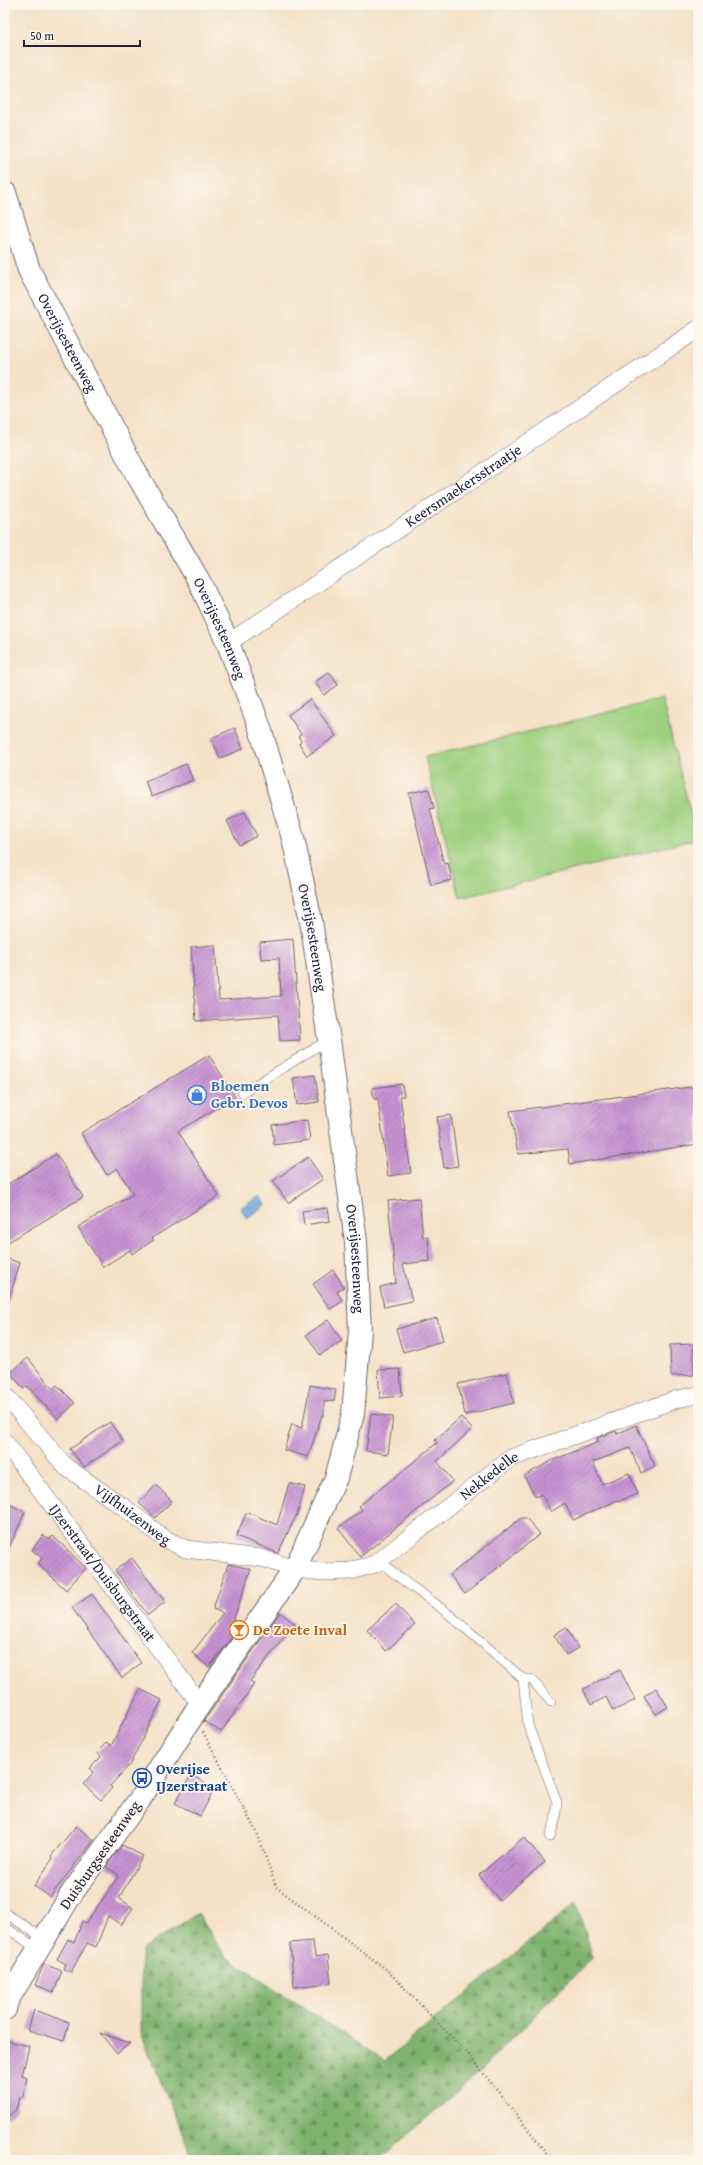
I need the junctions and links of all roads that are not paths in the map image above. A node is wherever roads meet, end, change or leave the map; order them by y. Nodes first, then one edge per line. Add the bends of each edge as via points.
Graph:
1 (8, 188) edge
2 (698, 329) edge
3 (228, 643) junction
4 (330, 1040) junction
5 (242, 1093) dead end
6 (5, 1395) edge
7 (698, 1395) edge
8 (5, 1442) edge
9 (380, 1560) junction
10 (295, 1569) junction
11 (523, 1679) junction
12 (551, 1702) dead end
13 (197, 1709) junction
14 (550, 1837) dead end
15 (5, 1913) edge
16 (5, 1927) edge
17 (42, 1944) junction
18 (5, 2009) edge

1 - 3 street, Overijsesteenweg via 30,270 136,473 199,581
2 - 3 street, Keersmaekersstraatje
3 - 4 street, Overijsesteenweg via 260,728 293,838 311,921
4 - 5 lane
4 - 10 street, Overijsesteenweg via 356,1242 360,1324 358,1373 352,1414 336,1478
6 - 10 street, Vijfhuizenweg via 66,1467 165,1539 186,1549 261,1558
7 - 9 street, Nekkedelle via 677,1399 511,1458
8 - 13 street, IJzerstraat/Duisburgstraat
9 - 10 street, Nekkedelle via 375,1564 350,1571 322,1572
9 - 11 lane via 392,1574 414,1586 462,1624
10 - 13 street, Overijsesteenweg
11 - 12 lane via 531,1679
11 - 14 lane via 528,1725 557,1802
13 - 17 street, Duisburgsesteenweg via 140,1799 72,1893
15 - 17 lane
16 - 17 lane
17 - 18 street, Duisburgsesteenweg

